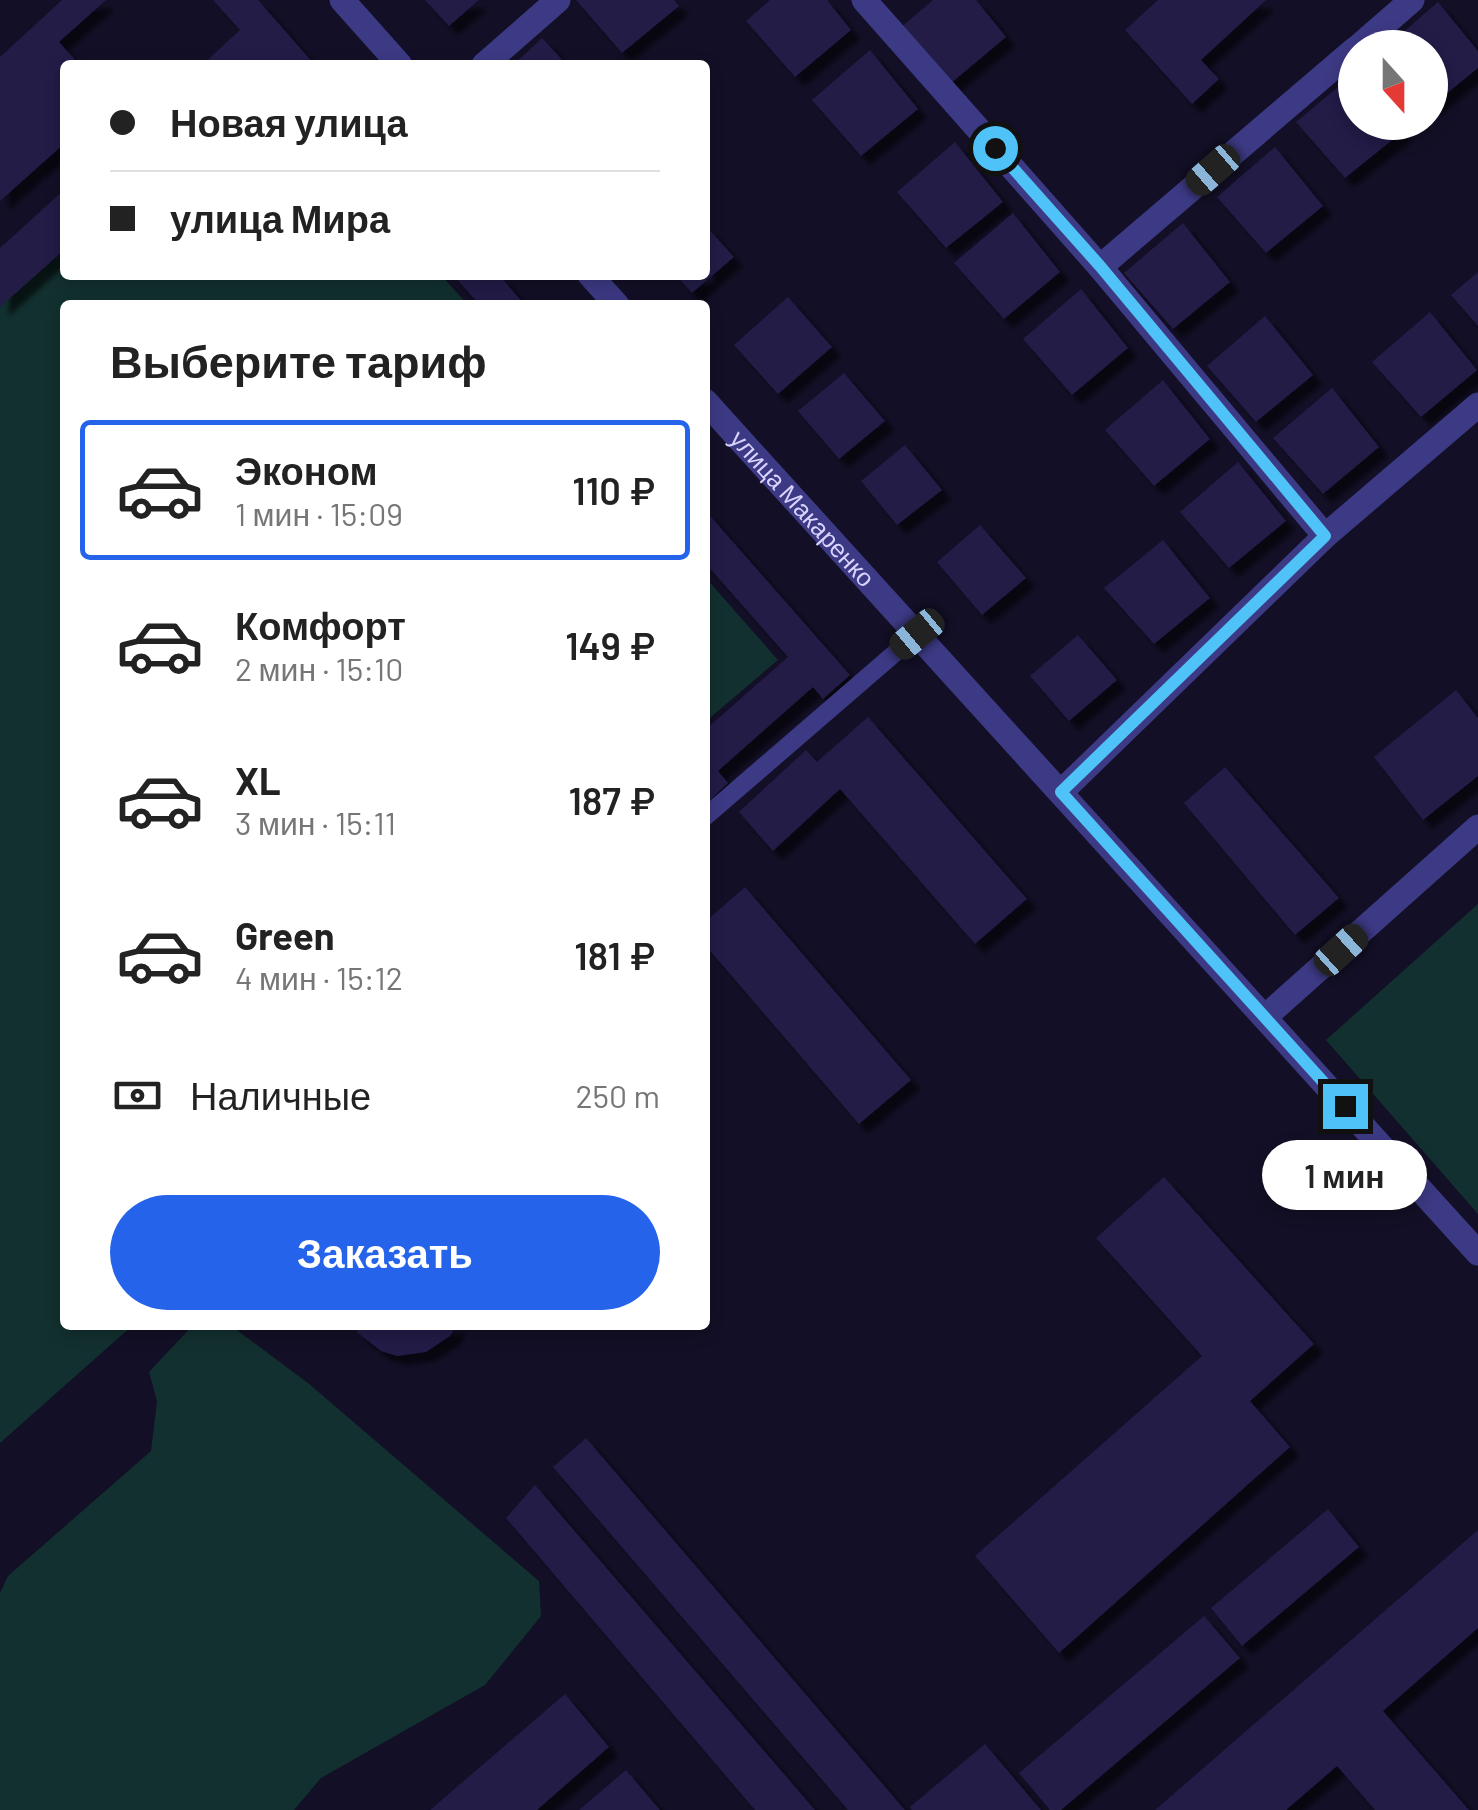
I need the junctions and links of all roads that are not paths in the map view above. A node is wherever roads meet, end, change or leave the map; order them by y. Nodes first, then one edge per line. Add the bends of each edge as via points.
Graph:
1 (342, 0) edge
2 (558, 0) edge
3 (864, 0) edge
4 (1412, 0) edge
5 (1377, 30) edge
6 (396, 60) edge
7 (490, 60) edge
8 (1338, 63) edge
9 (1100, 266) junction
10 (594, 280) edge
11 (612, 300) edge
12 (1478, 405) edge
13 (710, 406) edge
14 (1325, 536) junction
15 (917, 634) junction
16 (1061, 792) junction
17 (710, 813) edge
18 (1478, 828) edge
19 (1266, 1017) junction
20 (1478, 1253) edge

1 - 6 street
2 - 7 street
3 - 9 street
4 - 5 street
8 - 9 street
9 - 14 street
10 - 11 street
12 - 14 street
13 - 15 street, улица Макаренко
14 - 16 street
15 - 16 street, улица Макаренко
15 - 17 lane
16 - 19 street, улица Макаренко
18 - 19 street
19 - 20 street, улица Макаренко

